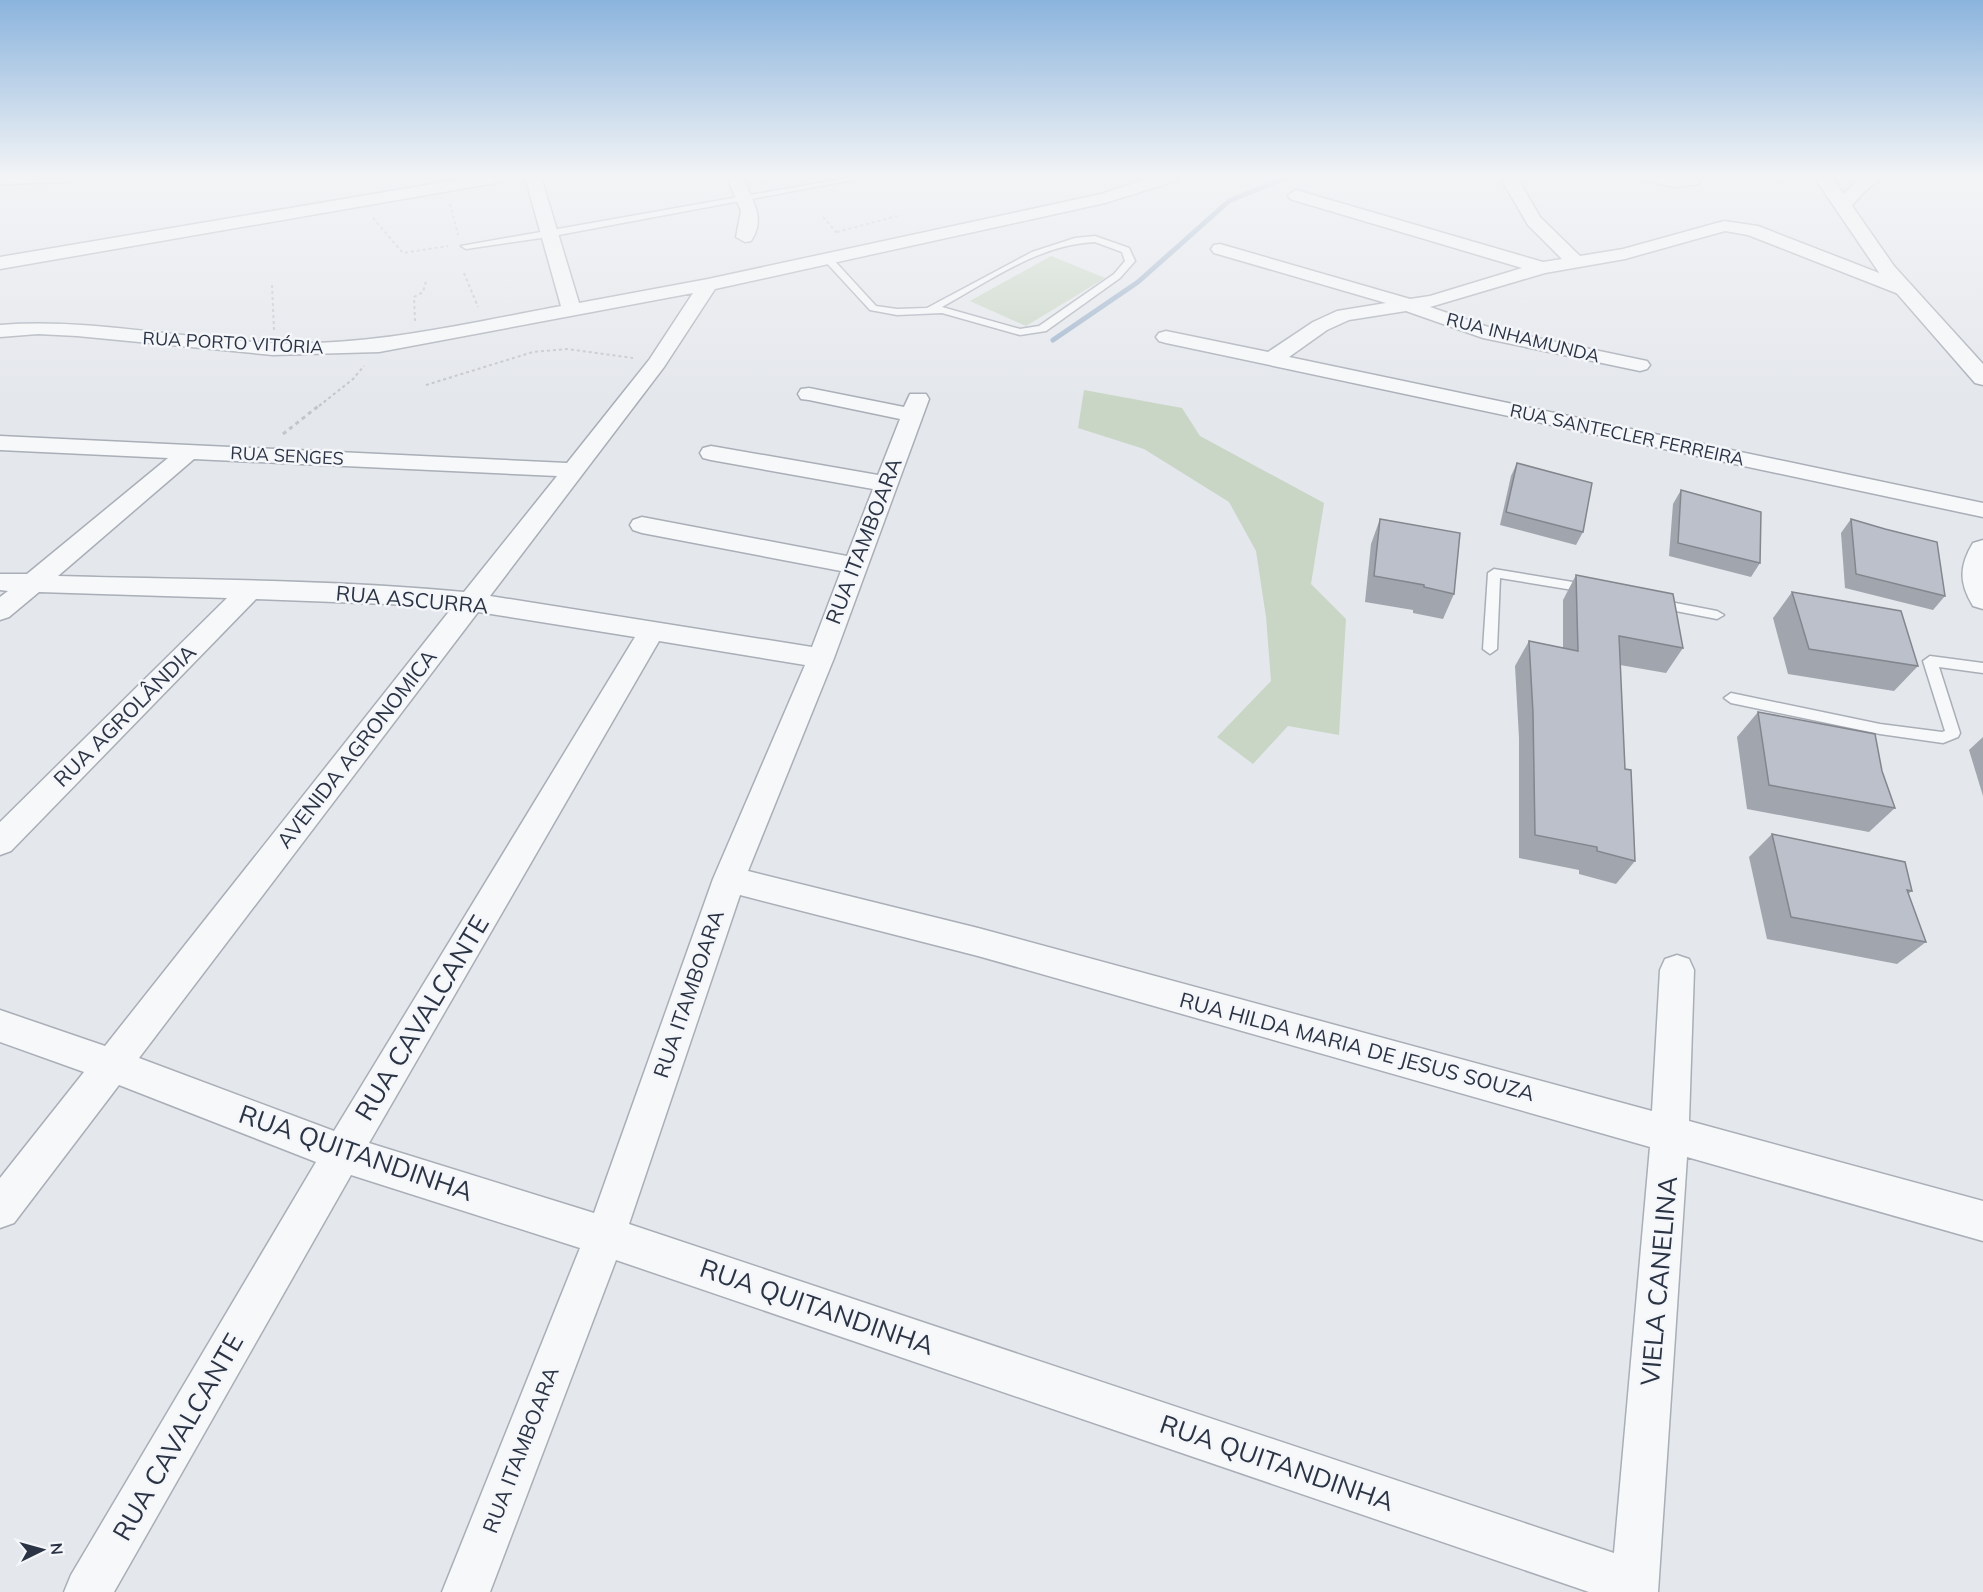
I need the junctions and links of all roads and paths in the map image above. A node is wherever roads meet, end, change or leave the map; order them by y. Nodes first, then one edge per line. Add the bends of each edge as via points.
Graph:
1 (68, 251) edge
2 (402, 251) edge
3 (416, 251) edge
4 (553, 251) edge
5 (863, 251) edge
6 (1046, 251) edge
7 (1127, 251) edge
8 (1228, 251) edge
9 (1486, 251) edge
10 (1563, 251) edge
11 (1639, 251) edge
12 (1806, 251) edge
13 (1876, 251) edge
14 (828, 259) junction
15 (1576, 262) junction
16 (0, 263) edge
17 (1542, 268) junction
18 (464, 273) dead end
19 (426, 280) dead end
20 (272, 285) dead end
21 (708, 285) junction
22 (1903, 289) junction
23 (1409, 306) junction
24 (930, 310) junction
25 (572, 311) junction
26 (486, 327) junction
27 (0, 331) edge
28 (1166, 337) dead end
29 (422, 339) junction
30 (378, 346) junction
31 (273, 349) junction
32 (1272, 359) junction
33 (657, 363) junction
34 (1640, 365) dead end
35 (1983, 378) edge
36 (426, 385) dead end
37 (809, 394) dead end
38 (0, 443) edge
39 (190, 451) junction
40 (711, 453) dead end
41 (258, 454) junction
42 (574, 470) junction
43 (886, 484) junction
44 (1983, 510) edge
45 (642, 525) dead end
46 (1983, 549) edge
47 (855, 566) junction
48 (0, 582) edge
49 (33, 583) junction
50 (251, 589) junction
51 (1600, 591) edge
52 (1983, 599) edge
53 (1647, 601) edge
54 (472, 602) junction
55 (0, 611) edge
56 (1717, 615) dead end
57 (651, 632) junction
58 (1490, 650) dead end
59 (821, 658) junction
60 (1983, 668) edge
61 (1731, 698) dead end
62 (0, 842) edge
63 (729, 879) junction
64 (1677, 970) dead end
65 (0, 1026) edge
66 (111, 1065) junction
67 (1670, 1133) junction
68 (342, 1153) junction
69 (0, 1209) edge
70 (1983, 1221) edge
71 (605, 1236) junction
72 (1635, 1588) edge
73 (88, 1592) edge
74 (466, 1592) edge

1 - 16 street
2 - 3 path
4 - 25 street
5 - 14 street, RUA PORTO VITÓRIA
6 - 24 lane
7 - 24 lane via 1130,261 1117,276 1033,332
8 - 23 street, RUA INHAMUNDA
9 - 17 street
10 - 15 street
11 - 15 street
12 - 22 street
13 - 22 street
14 - 21 street, RUA PORTO VITÓRIA
14 - 24 lane via 873,308
15 - 17 street
17 - 23 street
18 - 26 path
19 - 29 path via 423,292 414,297 415,319
20 - 31 path
21 - 25 street, RUA PORTO VITÓRIA
21 - 33 street, AVENIDA AGRONOMICA
22 - 35 street
23 - 32 street via 1331,320
23 - 34 street, RUA INHAMUNDA via 1490,334
25 - 26 street, RUA PORTO VITÓRIA
26 - 29 street, RUA PORTO VITÓRIA
27 - 31 street, RUA PORTO VITÓRIA via 77,330
28 - 32 street, RUA SANTECLER FERREIRA
29 - 30 street, RUA PORTO VITÓRIA
30 - 31 street, RUA PORTO VITÓRIA
30 - 41 path via 353,379
32 - 44 street, RUA SANTECLER FERREIRA
33 - 36 path via 567,349 533,352
33 - 42 street, AVENIDA AGRONOMICA
37 - 43 street, RUA ITAMBOARA via 914,407
38 - 39 street, RUA SENGES
39 - 41 street, RUA SENGES
39 - 49 street
40 - 43 street
41 - 42 street, RUA SENGES
42 - 54 street, AVENIDA AGRONOMICA
43 - 47 street, RUA ITAMBOARA
45 - 47 street
46 - 52 street via 1973,578
47 - 59 street, RUA ITAMBOARA
48 - 49 street, RUA ASCURRA
49 - 50 street, RUA ASCURRA
49 - 55 street
50 - 54 street, RUA ASCURRA
50 - 62 street, RUA AGROLÂNDIA
51 - 58 lane via 1494,573
53 - 56 lane
54 - 57 street, RUA ASCURRA
54 - 66 street, AVENIDA AGRONOMICA
57 - 59 street, RUA ASCURRA
57 - 68 street, RUA CAVALCANTE
59 - 63 street, RUA ITAMBOARA
60 - 61 lane via 1930,661 1953,733 1943,738
63 - 67 street, RUA HILDA MARIA DE JESUS SOUZA via 978,942
63 - 71 street, RUA ITAMBOARA
64 - 67 street, VIELA CANELINA
65 - 66 street, RUA QUITANDINHA
66 - 68 street, RUA QUITANDINHA
66 - 69 street, AVENIDA AGRONOMICA
67 - 70 street, RUA HILDA MARIA DE JESUS SOUZA
67 - 72 street, VIELA CANELINA
68 - 71 street, RUA QUITANDINHA
68 - 73 street, RUA CAVALCANTE
71 - 72 street, RUA QUITANDINHA
71 - 74 street, RUA ITAMBOARA

